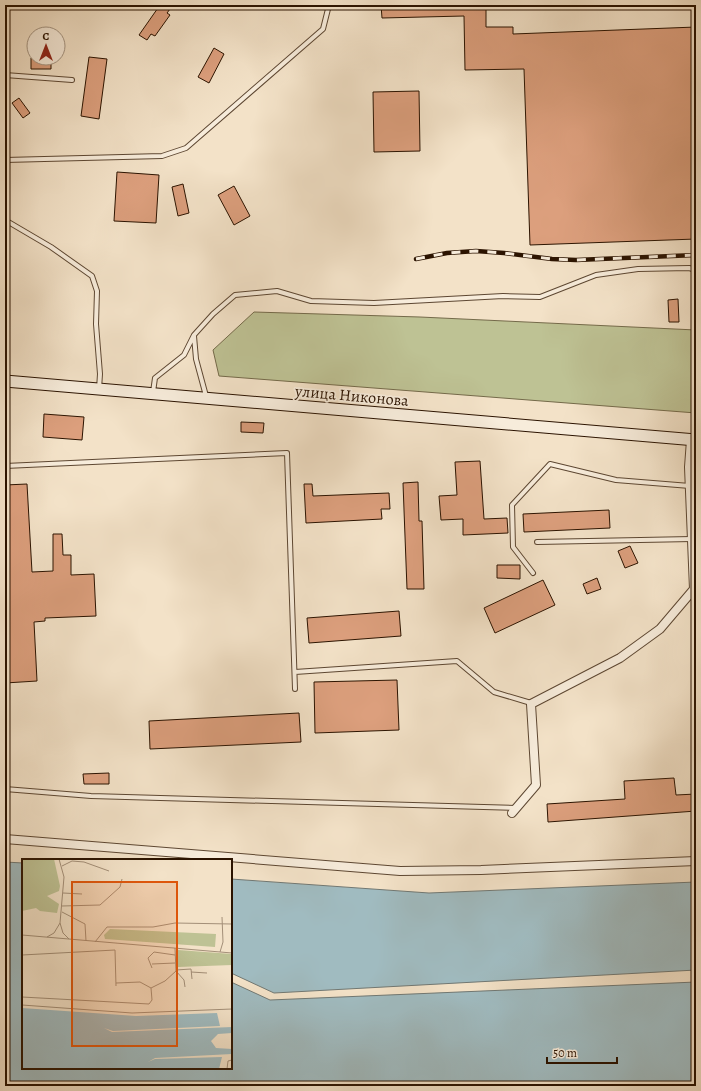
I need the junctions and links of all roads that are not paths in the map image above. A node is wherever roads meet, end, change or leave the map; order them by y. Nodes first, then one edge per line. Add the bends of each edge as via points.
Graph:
1 (329, 5) edge
2 (5, 74) edge
3 (72, 80) dead end
4 (5, 160) edge
5 (5, 220) edge
6 (696, 270) edge
7 (194, 335) junction
8 (5, 381) edge
9 (99, 389) junction
10 (153, 394) junction
11 (206, 398) junction
12 (694, 440) edge
13 (5, 466) edge
14 (690, 486) junction
15 (692, 539) junction
16 (537, 542) dead end
17 (533, 573) dead end
18 (695, 586) edge
19 (295, 672) junction
20 (295, 689) dead end
21 (532, 704) junction
22 (5, 789) edge
23 (514, 811) joint
24 (5, 840) edge
25 (696, 861) edge

1 - 4 lane via 323,30 186,148 162,156
2 - 3 lane
5 - 9 lane via 51,247 92,276 97,291
6 - 7 lane via 638,269 596,275 540,297 503,296 374,303 311,301 277,291 235,295
7 - 10 lane via 184,355 155,378
7 - 11 lane via 196,359
8 - 9 main road, улица Никонова
9 - 10 main road, улица Никонова
10 - 11 main road, улица Никонова
11 - 12 main road, улица Никонова
12 - 14 street via 689,467
13 - 19 lane via 287,453
14 - 15 street
14 - 17 lane via 616,480 550,464 512,505 514,547
15 - 16 lane
15 - 18 street
18 - 21 street via 660,629 620,658
19 - 20 lane
19 - 21 lane via 457,661 494,692
21 - 23 street via 536,785
22 - 23 lane via 91,796
24 - 25 street via 400,871

